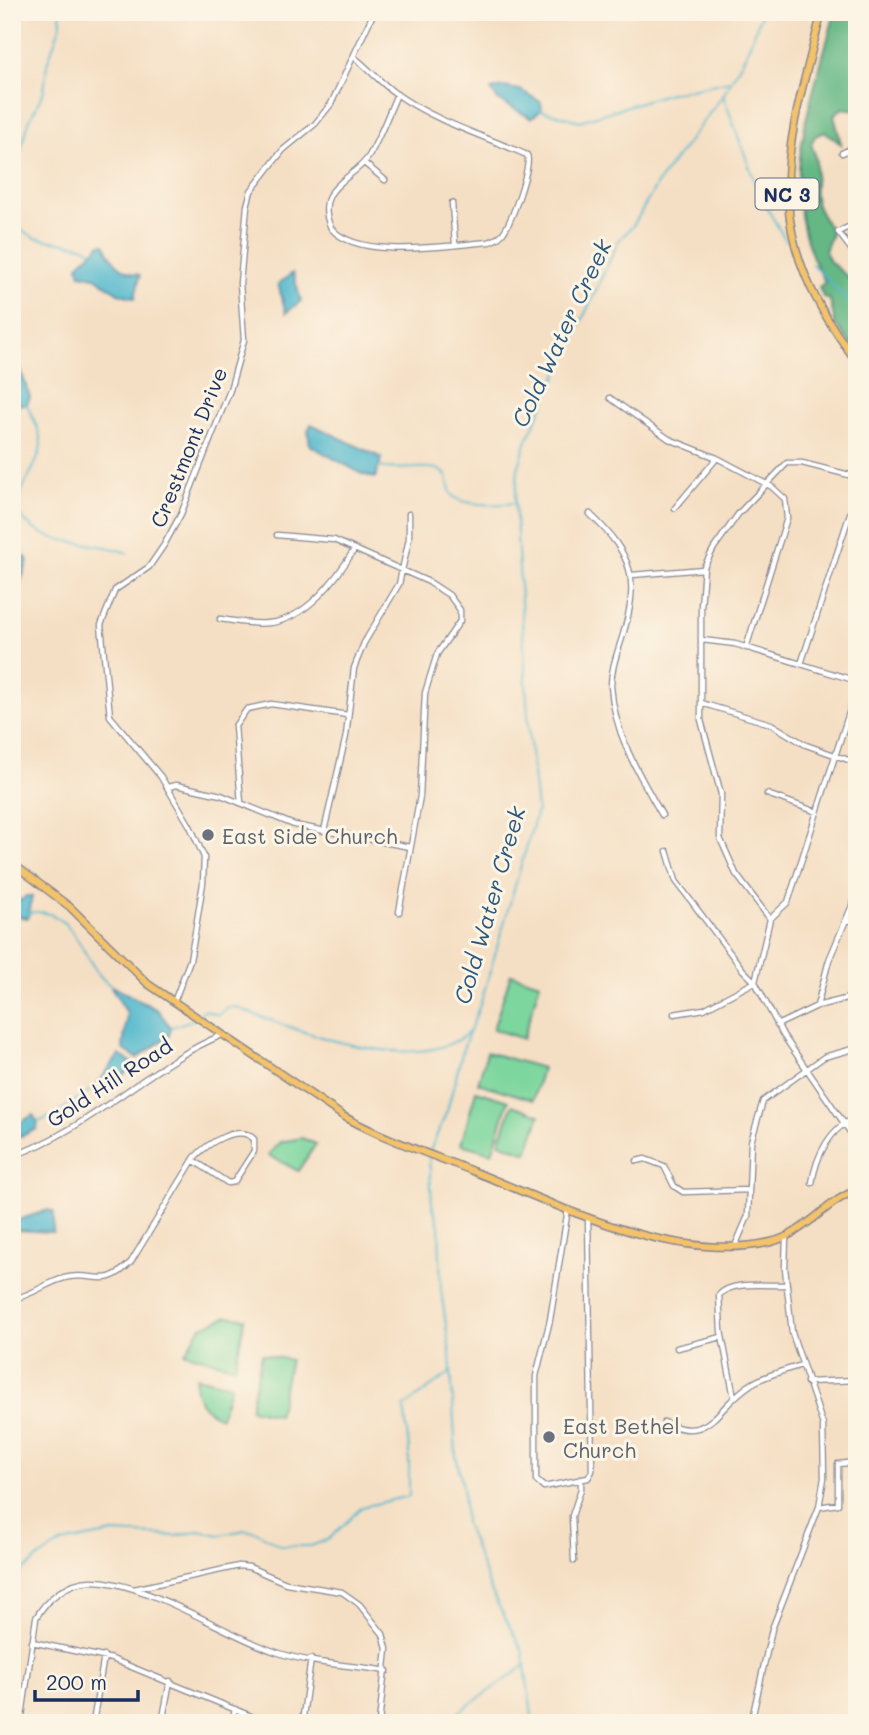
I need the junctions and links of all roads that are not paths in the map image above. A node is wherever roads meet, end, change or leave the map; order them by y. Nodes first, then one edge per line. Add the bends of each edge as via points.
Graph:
1 (374, 12) edge
2 (822, 12) edge
3 (354, 57) junction
4 (397, 94) junction
5 (857, 146) edge
6 (842, 153) dead end
7 (364, 163) junction
8 (385, 180) dead end
9 (452, 203) dead end
10 (857, 223) edge
11 (455, 244) junction
12 (857, 257) edge
13 (857, 362) edge
14 (610, 398) dead end
15 (717, 458) junction
16 (857, 477) edge
17 (766, 486) junction
18 (857, 492) edge
19 (675, 508) dead end
20 (409, 514) dead end
21 (590, 514) dead end
22 (277, 535) dead end
23 (354, 550) junction
24 (704, 569) junction
25 (403, 572) junction
26 (632, 575) junction
27 (220, 619) dead end
28 (702, 640) junction
29 (746, 648) junction
30 (801, 664) junction
31 (857, 681) edge
32 (857, 688) edge
33 (701, 703) junction
34 (348, 715) junction
35 (835, 756) junction
36 (857, 763) edge
37 (167, 787) junction
38 (767, 794) dead end
39 (241, 803) junction
40 (817, 812) junction
41 (662, 815) dead end
42 (324, 831) junction
43 (410, 847) junction
44 (667, 851) dead end
45 (12, 863) edge
46 (857, 894) edge
47 (399, 912) dead end
48 (770, 919) junction
49 (857, 920) edge
50 (845, 921) junction
51 (755, 982) junction
52 (857, 996) edge
53 (174, 1003) junction
54 (817, 1006) junction
55 (674, 1014) dead end
56 (778, 1025) junction
57 (222, 1035) junction
58 (857, 1048) edge
59 (807, 1069) junction
60 (857, 1118) edge
61 (844, 1123) junction
62 (857, 1142) edge
63 (12, 1156) edge
64 (193, 1160) junction
65 (637, 1161) dead end
66 (812, 1183) dead end
67 (749, 1190) junction
68 (857, 1190) edge
69 (568, 1208) junction
70 (588, 1216) junction
71 (786, 1237) junction
72 (736, 1244) junction
73 (787, 1285) junction
74 (12, 1299) edge
75 (722, 1336) junction
76 (677, 1348) dead end
77 (801, 1365) junction
78 (857, 1380) edge
79 (807, 1382) junction
80 (734, 1397) junction
81 (664, 1422) dead end
82 (857, 1462) edge
83 (581, 1479) junction
84 (819, 1507) junction
85 (574, 1561) dead end
86 (134, 1589) junction
87 (31, 1642) junction
88 (104, 1656) junction
89 (311, 1659) junction
90 (387, 1671) junction
91 (170, 1681) junction
92 (235, 1709) junction
93 (21, 1723) edge
94 (93, 1723) edge
95 (162, 1723) edge
96 (232, 1723) edge
97 (268, 1723) edge
98 (302, 1723) edge
99 (379, 1723) edge
100 (751, 1723) edge

1 - 3 street, Crestmont Drive
2 - 13 main road, NC 3 via 790,139 788,206 795,247 812,293
3 - 4 street
3 - 37 street, Crestmont Drive via 324,115 283,150 251,191 240,283 244,340 230,390 164,545 149,567 115,590 103,619 110,716
4 - 7 street
4 - 11 street via 462,130 527,155 529,160 501,236 489,242
5 - 6 street
7 - 8 street
7 - 11 street via 344,177 332,194 327,215 334,232 374,247
9 - 11 street
10 - 12 street via 838,232
14 - 15 street via 668,439
15 - 17 street
15 - 19 street
16 - 17 street via 791,462
17 - 24 street via 730,524
17 - 29 street via 783,496 788,513
18 - 30 street
20 - 25 street
21 - 26 street via 618,542
22 - 23 street via 334,540
23 - 25 street
23 - 27 street via 337,577 286,619 256,624
24 - 26 street
24 - 28 street
25 - 34 street via 358,656
25 - 43 street via 449,595 461,615 427,681 420,796
26 - 41 street via 631,606 612,674 612,691 627,751
28 - 29 street
28 - 33 street
29 - 30 street
30 - 31 street
32 - 35 street
33 - 35 street via 771,724 806,746
33 - 48 street via 702,726 722,794 719,830 723,849
34 - 39 street via 271,704 247,709 235,726
34 - 42 street
35 - 36 street
35 - 40 street
37 - 39 street via 201,790
37 - 53 street, Crestmont Drive via 194,833 204,863 190,960
38 - 40 street
39 - 42 street via 284,822
40 - 48 street via 788,902
42 - 43 street
43 - 47 street
44 - 51 street via 679,886
45 - 53 main road via 70,907 138,975
46 - 50 street
48 - 51 street
49 - 50 street
50 - 54 street
51 - 55 street via 704,1009
51 - 56 street
52 - 54 street
53 - 57 main road
54 - 56 street
56 - 59 street
57 - 63 street, Gold Hill Road via 166,1062 66,1131
57 - 69 main road via 343,1116
58 - 59 street via 828,1056
59 - 61 street
59 - 67 street via 763,1101 751,1142
60 - 61 street
61 - 62 street
61 - 66 street via 822,1151
64 - 64 street via 202,1149 227,1137 245,1133 254,1139 254,1151 234,1182 228,1183
64 - 74 street via 124,1270 98,1280 71,1276
65 - 67 street via 664,1166 674,1186 683,1192
67 - 72 street via 748,1216
68 - 71 main road
69 - 70 main road
69 - 83 street via 536,1376 536,1475 544,1487
70 - 72 main road via 667,1240
70 - 83 street via 592,1468 590,1476
71 - 72 main road
71 - 73 street
73 - 75 street via 722,1291 718,1303
73 - 77 street
75 - 76 street
75 - 80 street
77 - 79 street
77 - 80 street via 755,1382
78 - 79 street
79 - 84 street via 825,1441
80 - 81 street via 698,1429 684,1431
82 - 84 street via 838,1464 838,1504
83 - 85 street via 572,1516
84 - 100 street via 772,1629
86 - 87 street via 92,1581 71,1586 38,1614
86 - 89 street via 275,1652
86 - 90 street via 239,1566 286,1583 342,1592 359,1604 383,1634
87 - 88 street
87 - 93 street
88 - 91 street
88 - 94 street
89 - 90 street
89 - 98 street
90 - 99 street
91 - 92 street
91 - 95 street
92 - 96 street
92 - 97 street

